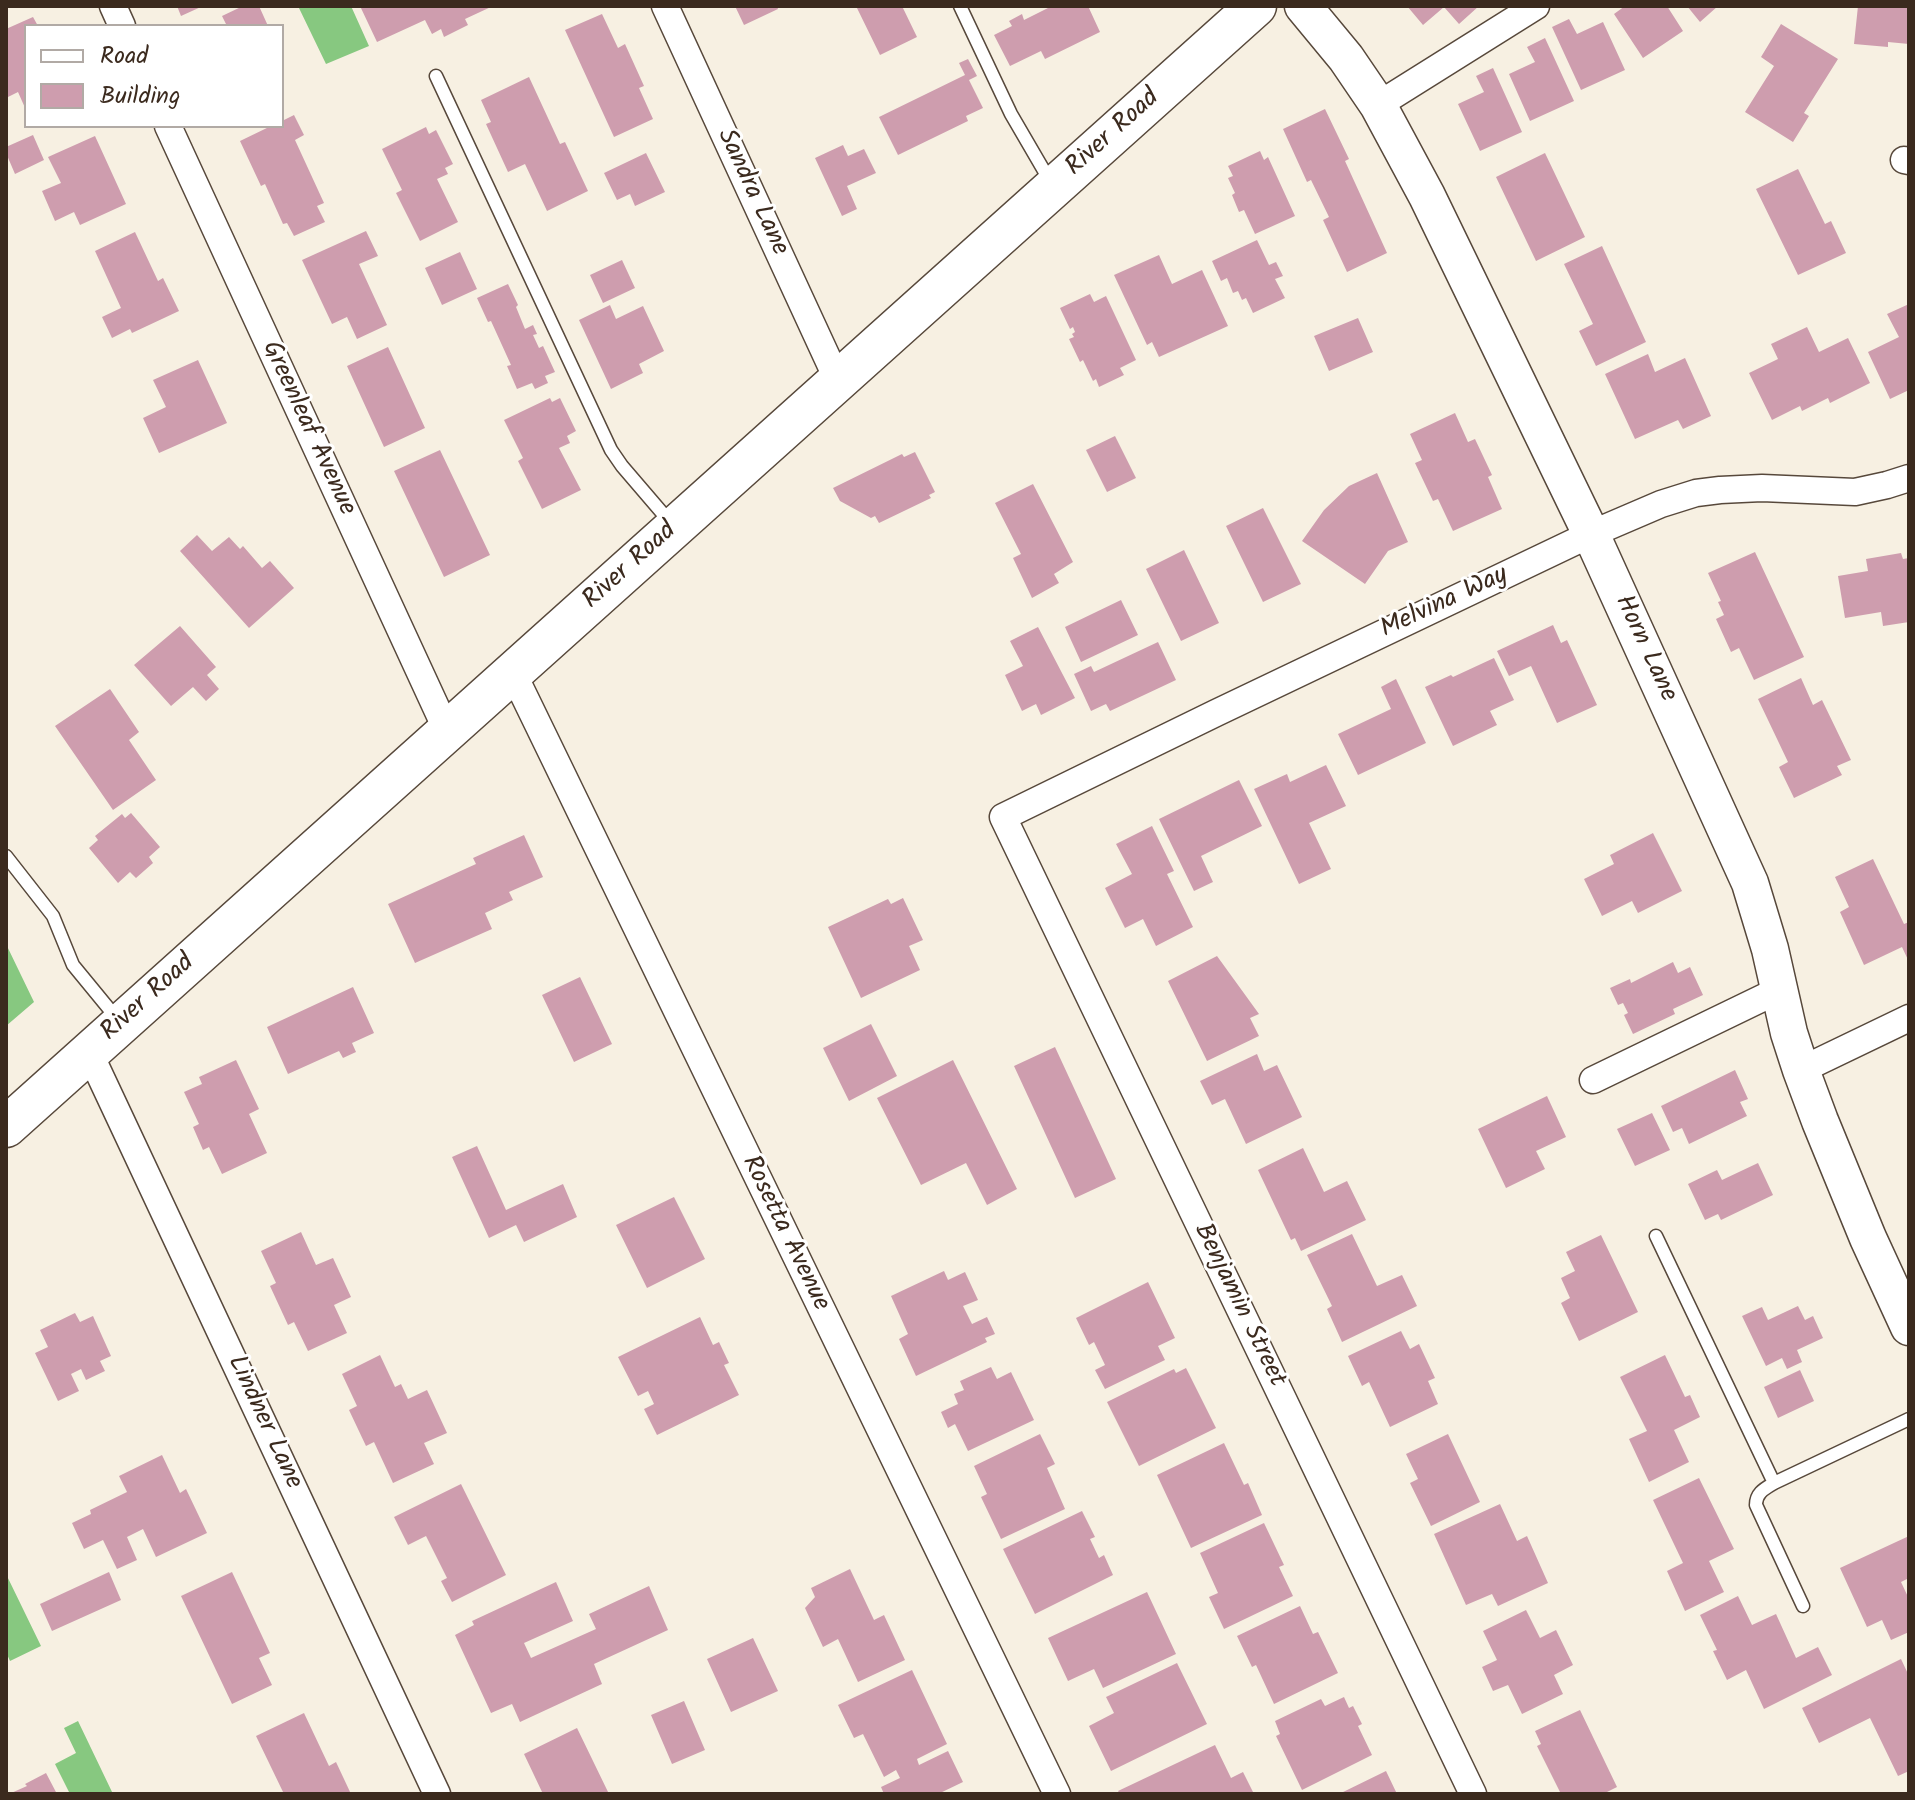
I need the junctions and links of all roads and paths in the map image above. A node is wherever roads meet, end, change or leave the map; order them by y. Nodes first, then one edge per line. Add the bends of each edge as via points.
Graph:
1 (665, 6) edge
2 (960, 6) edge
3 (1256, 6) edge
4 (1303, 6) edge
5 (1536, 6) edge
6 (436, 76) dead end
7 (1378, 105) junction
8 (169, 128) edge
9 (1054, 187) junction
10 (838, 381) junction
11 (1909, 478) edge
12 (675, 527) junction
13 (1591, 534) junction
14 (513, 673) junction
15 (447, 731) junction
16 (1003, 817) joint
17 (6, 856) edge
18 (1779, 990) junction
19 (1909, 1018) edge
20 (121, 1024) junction
21 (89, 1052) junction
22 (1801, 1070) junction
23 (1593, 1080) dead end
24 (6, 1127) edge
25 (1656, 1236) dead end
26 (1909, 1327) edge
27 (1909, 1419) edge
28 (1774, 1483) junction
29 (1803, 1606) dead end
30 (437, 1794) edge
31 (1057, 1794) edge
32 (1473, 1794) edge

1 - 10 street, Sandra Lane
2 - 9 lane via 1011,114
3 - 9 main road, River Road
4 - 7 street, Horn Lane
5 - 7 street
6 - 12 lane via 611,450
7 - 13 street, Horn Lane
8 - 15 street, Greenleaf Avenue
9 - 10 main road, River Road
10 - 12 main road, River Road
11 - 13 street, Melvina Way via 1855,492 1762,488 1696,493
12 - 14 main road, River Road
13 - 16 street, Melvina Way
13 - 18 street, Horn Lane via 1750,883
14 - 15 main road, River Road
14 - 31 street, Rosetta Avenue
15 - 20 main road, River Road
16 - 32 street, Benjamin Street
17 - 20 lane via 53,916 73,965
18 - 22 street, Horn Lane
18 - 23 street
19 - 22 street
20 - 21 main road, River Road
21 - 24 main road, River Road
21 - 30 street, Lindner Lane
22 - 26 street, Horn Lane
25 - 28 lane
27 - 28 lane
28 - 29 lane via 1759,1493 1756,1505

